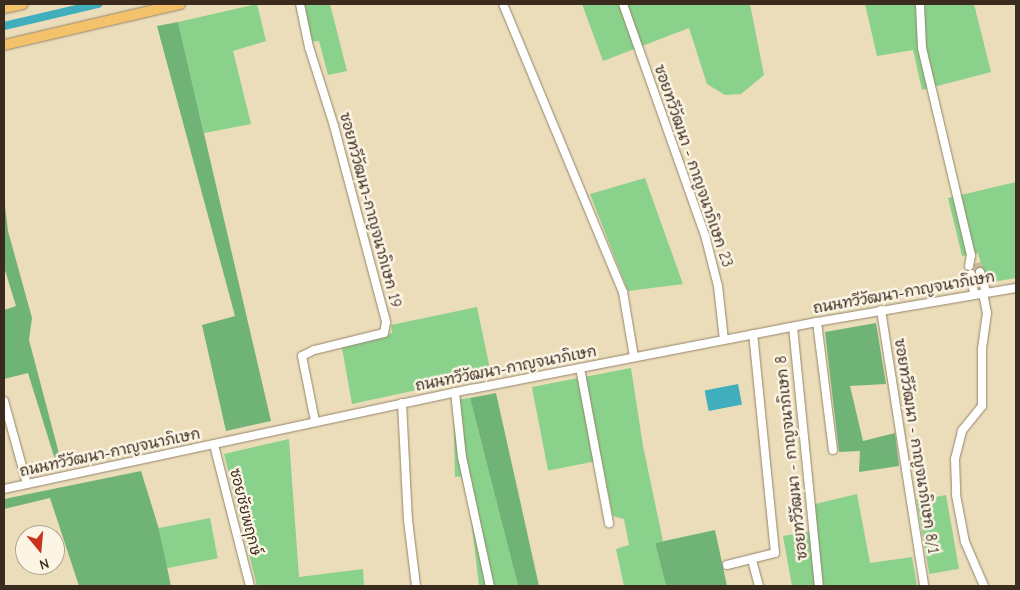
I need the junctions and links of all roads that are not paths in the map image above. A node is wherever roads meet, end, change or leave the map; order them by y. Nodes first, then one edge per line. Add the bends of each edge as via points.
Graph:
1 (23, 4) edge
2 (180, 4) edge
3 (300, 4) edge
4 (503, 4) edge
5 (623, 4) edge
6 (920, 4) edge
7 (4, 8) edge
8 (4, 45) edge
9 (973, 264) tunnel mouth
10 (980, 272) tunnel mouth
11 (971, 274) tunnel mouth
12 (1016, 288) edge
13 (985, 293) junction
14 (974, 294) junction
15 (881, 310) junction
16 (817, 322) junction
17 (793, 327) junction
18 (753, 334) junction
19 (724, 340) junction
20 (634, 357) junction
21 (580, 368) junction
22 (455, 392) junction
23 (4, 401) edge
24 (402, 403) junction
25 (315, 421) junction
26 (214, 445) junction
27 (833, 450) dead end
28 (26, 484) junction
29 (4, 489) edge
30 (609, 523) dead end
31 (752, 560) junction
32 (727, 565) dead end
33 (250, 586) edge
34 (416, 586) edge
35 (490, 586) edge
36 (759, 586) edge
37 (819, 586) edge
38 (924, 586) edge
39 (984, 586) edge

1 - 7 main road
2 - 8 main road
3 - 25 street, ซอยทวีวัฒนา-กาญจนาภิเษก 19 via 309,47 334,126 386,322 384,333 314,350 302,356
4 - 20 street via 624,292
5 - 19 street, ซอยทวีวัฒนา - กาญจนาภิเษก 23 via 706,239 718,286
6 - 9 street via 922,48
10 - 13 street
11 - 14 street
12 - 13 street, ถนนทวีวัฒนา-กาญจนาภิเษก
13 - 14 street, ถนนทวีวัฒนา-กาญจนาภิเษก
13 - 39 street via 987,313 982,350 982,406 962,431 955,459 956,495 965,542
14 - 15 street, ถนนทวีวัฒนา-กาญจนาภิเษก
15 - 16 street, ถนนทวีวัฒนา-กาญจนาภิเษก
15 - 38 street, ซอยทวีวัฒนา - กาญจนาภิเษก 8/1
16 - 17 street, ถนนทวีวัฒนา-กาญจนาภิเษก
16 - 27 street
17 - 18 street, ถนนทวีวัฒนา-กาญจนาภิเษก
17 - 37 street, ซอยทวีวัฒนา - กาญจนาภิเษก 8
18 - 19 street, ถนนทวีวัฒนา-กาญจนาภิเษก
18 - 31 street via 775,553
19 - 20 street, ถนนทวีวัฒนา-กาญจนาภิเษก
20 - 21 street, ถนนทวีวัฒนา-กาญจนาภิเษก
21 - 22 street, ถนนทวีวัฒนา-กาญจนาภิเษก
21 - 30 street
22 - 24 street, ถนนทวีวัฒนา-กาญจนาภิเษก
22 - 35 street via 460,447
23 - 28 street
24 - 25 street, ถนนทวีวัฒนา-กาญจนาภิเษก
24 - 34 street via 408,520
25 - 26 street, ถนนทวีวัฒนา-กาญจนาภิเษก
26 - 28 street, ถนนทวีวัฒนา-กาญจนาภิเษก
26 - 33 street, ซอยชัยพฤกษ์
28 - 29 street, ถนนทวีวัฒนา-กาญจนาภิเษก
31 - 32 street
31 - 36 street

